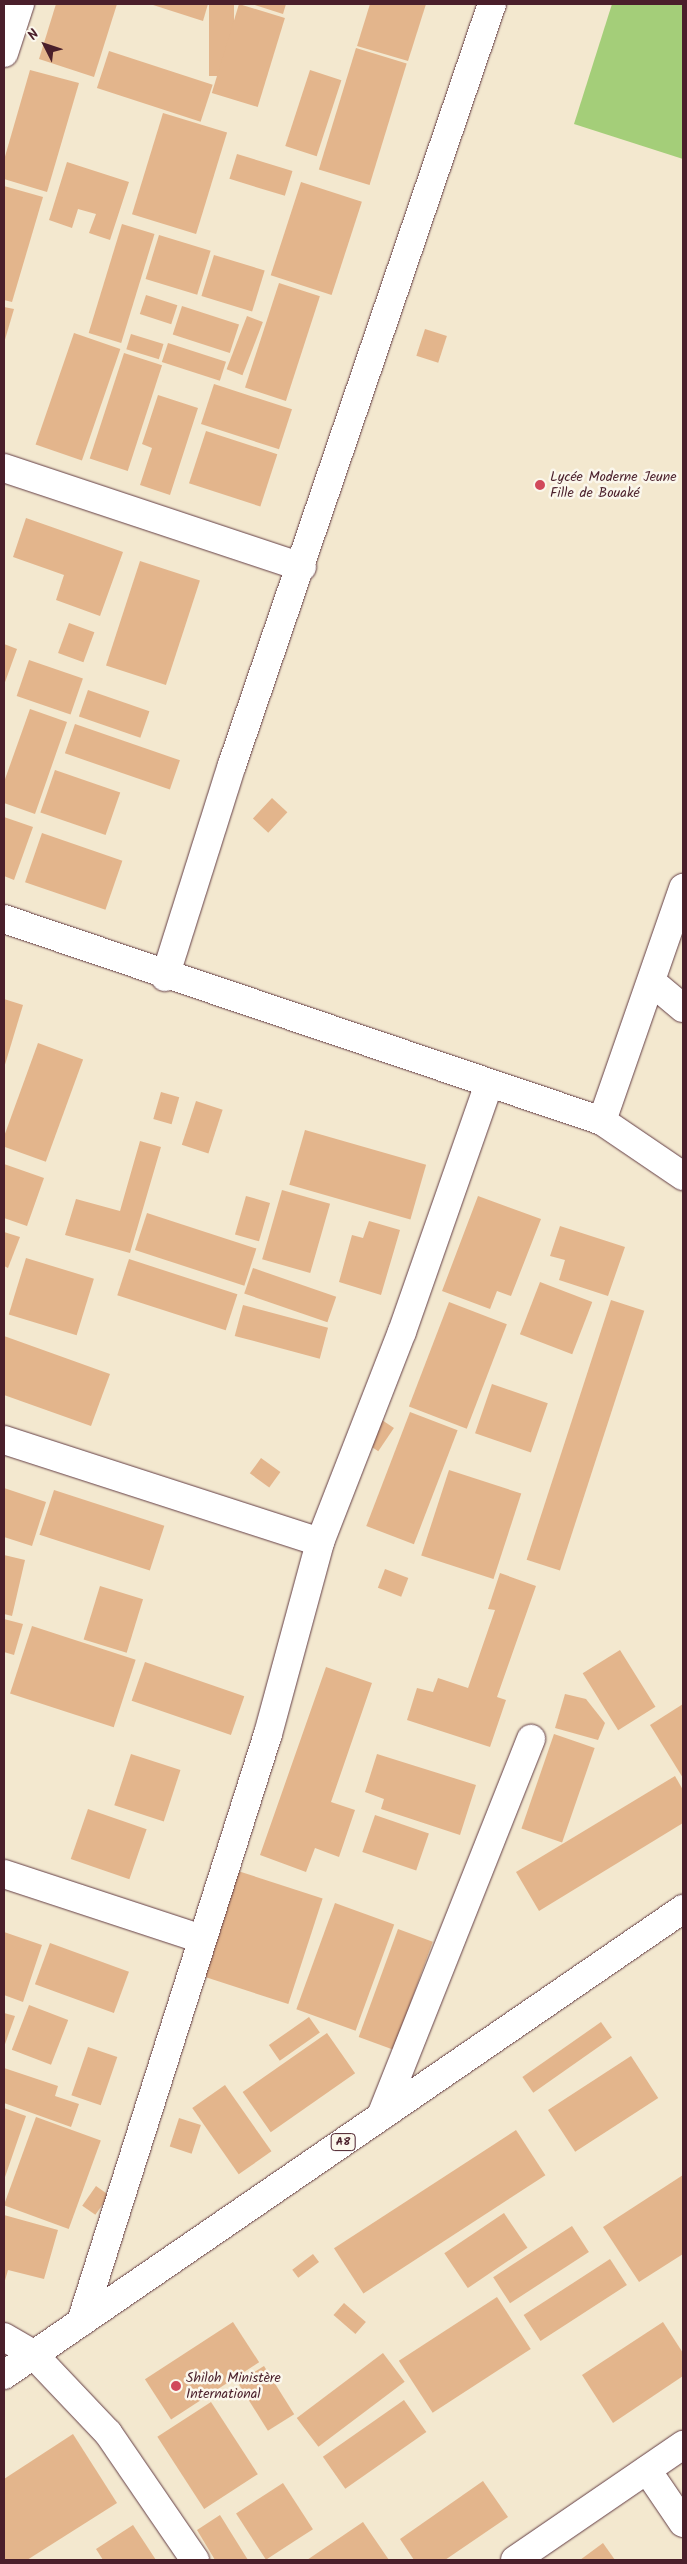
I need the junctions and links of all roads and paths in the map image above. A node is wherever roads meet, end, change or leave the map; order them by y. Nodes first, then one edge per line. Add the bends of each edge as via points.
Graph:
1 (20, 4) edge
2 (492, 4) edge
3 (4, 52) edge
4 (4, 468) edge
5 (302, 567) junction
6 (683, 888) edge
7 (4, 919) edge
8 (165, 977) junction
9 (653, 982) junction
10 (683, 1008) edge
11 (489, 1084) junction
12 (602, 1121) junction
13 (683, 1176) edge
14 (4, 1440) edge
15 (320, 1542) junction
16 (531, 1739) dead end
17 (4, 1874) edge
18 (683, 1909) edge
19 (199, 1938) junction
20 (381, 2116) junction
21 (80, 2322) junction
22 (4, 2337) edge
23 (33, 2354) junction
24 (4, 2375) edge
25 (683, 2445) edge
26 (647, 2470) junction
27 (683, 2523) edge
28 (195, 2560) edge
29 (515, 2560) edge

1 - 3 street
2 - 5 street
4 - 5 street
5 - 8 street
6 - 9 street
7 - 8 street
8 - 11 street
9 - 10 street
9 - 12 street
11 - 12 street
11 - 15 street via 402,1332
12 - 13 street
14 - 15 street
15 - 19 street via 268,1734
16 - 20 street
17 - 19 street
18 - 20 street, A8
19 - 21 street
20 - 21 street, A8
21 - 23 street, A8
22 - 23 street
23 - 24 street, A8
23 - 28 street via 108,2433
25 - 26 street
26 - 27 street
26 - 29 street

